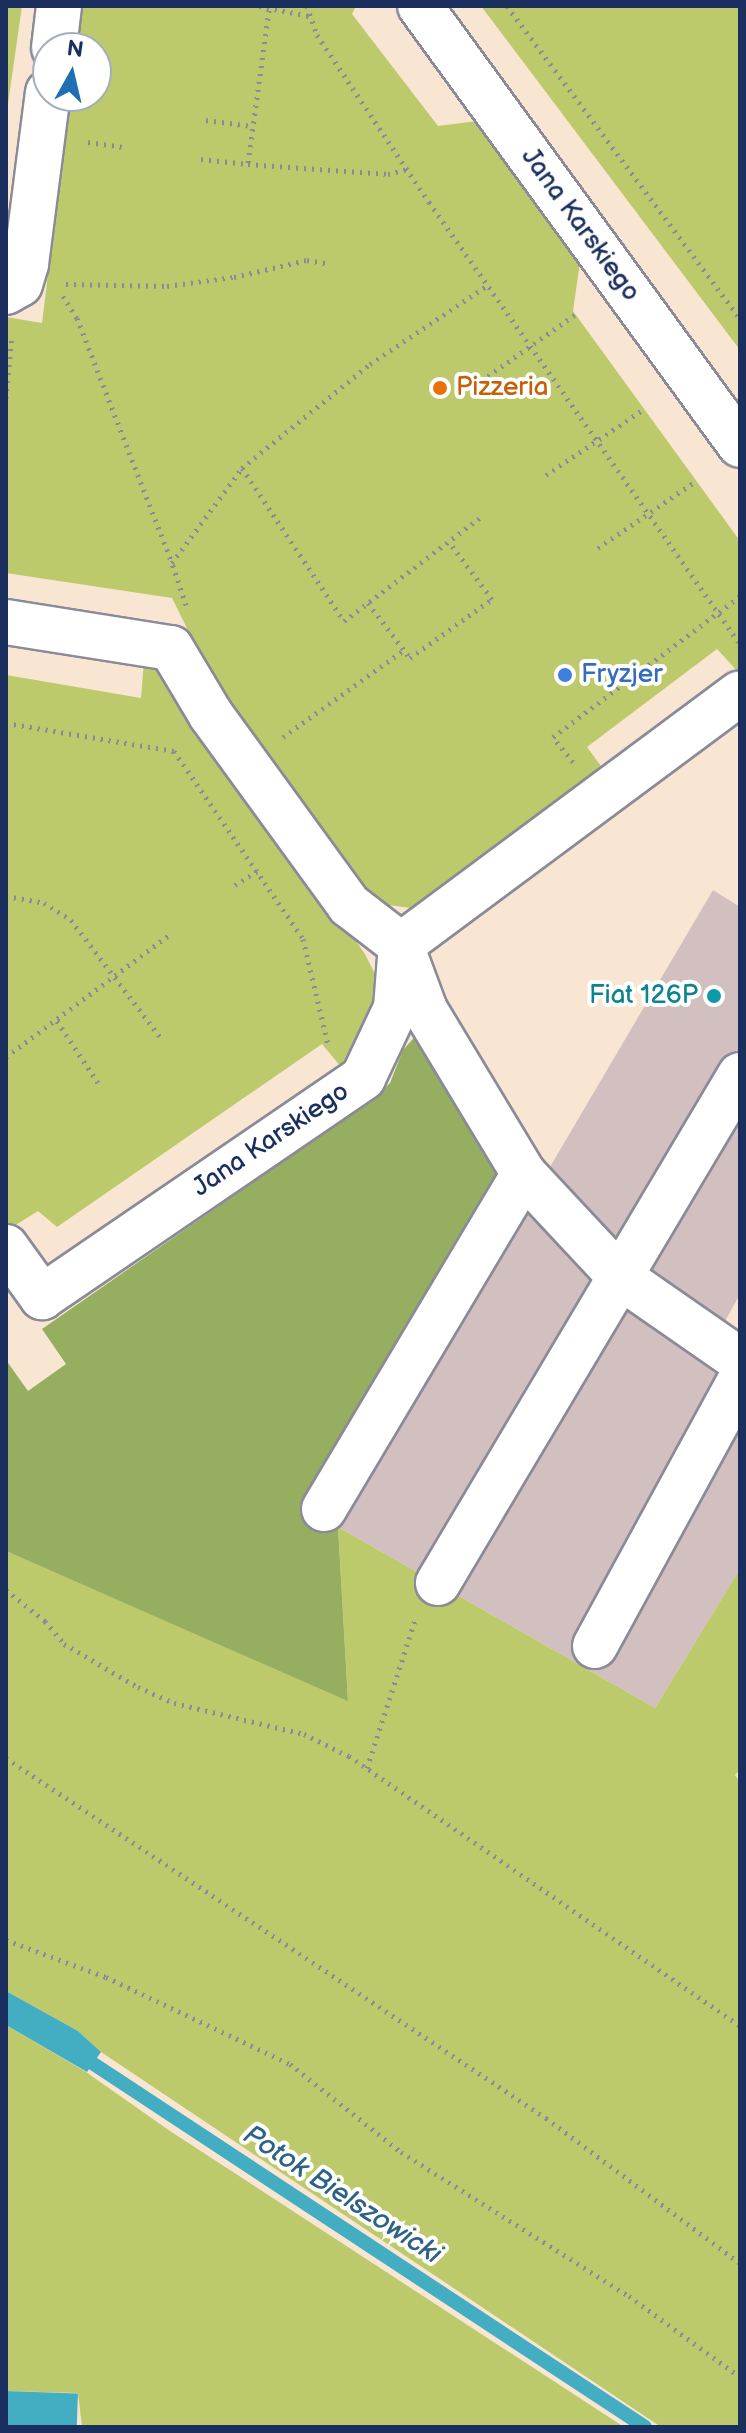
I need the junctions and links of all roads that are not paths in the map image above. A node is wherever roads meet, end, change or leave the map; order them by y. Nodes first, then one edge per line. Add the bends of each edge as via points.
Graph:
1 (59, 6) edge
2 (420, 6) edge
3 (56, 32) edge
4 (45, 112) edge
5 (9, 308) edge
6 (740, 445) edge
7 (6, 622) edge
8 (740, 693) edge
9 (401, 945) junction
10 (740, 1075) edge
11 (524, 1174) junction
12 (6, 1247) edge
13 (619, 1276) junction
14 (740, 1360) edge
15 (740, 1380) edge
16 (324, 1509) dead end
17 (438, 1583) road end
18 (595, 1646) dead end

1 - 3 street
2 - 6 street, Jana Karskiego
4 - 5 street via 26,264
7 - 9 street via 171,648 211,715 349,905
8 - 9 street via 585,778
9 - 11 street via 425,1010
9 - 12 street, Jana Karskiego via 396,1008 387,1037 363,1078 42,1297
10 - 13 street
11 - 13 street
11 - 16 street
13 - 14 street
13 - 17 street
15 - 18 street

